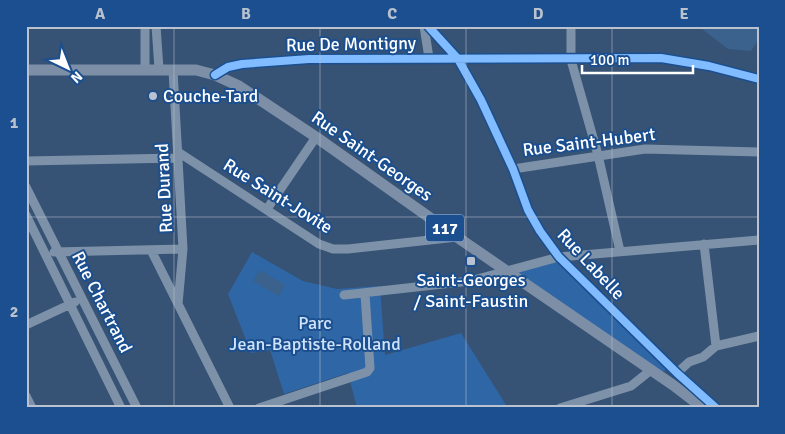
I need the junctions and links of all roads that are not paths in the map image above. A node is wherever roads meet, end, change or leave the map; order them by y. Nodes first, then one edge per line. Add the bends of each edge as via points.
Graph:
1 (145, 26) edge
2 (156, 26) edge
3 (426, 26) edge
4 (571, 26) edge
5 (429, 58) junction
6 (458, 59) junction
7 (571, 60) junction
8 (159, 69) junction
9 (26, 70) edge
10 (145, 70) junction
11 (173, 70) junction
12 (215, 74) junction
13 (758, 76) edge
14 (316, 137) junction
15 (759, 152) edge
16 (178, 155) junction
17 (598, 155) junction
18 (26, 161) edge
19 (513, 169) junction
20 (26, 187) edge
21 (267, 209) junction
22 (38, 211) junction
23 (27, 216) edge
24 (457, 237) junction
25 (759, 240) edge
26 (704, 244) junction
27 (183, 249) junction
28 (58, 250) junction
29 (151, 250) junction
30 (620, 251) junction
31 (46, 254) junction
32 (559, 257) junction
33 (508, 271) junction
34 (365, 294) junction
35 (344, 295) dead end
36 (82, 298) junction
37 (70, 304) junction
38 (178, 304) junction
39 (26, 325) edge
40 (759, 336) edge
41 (716, 346) junction
42 (651, 370) junction
43 (677, 373) junction
44 (674, 385) junction
45 (26, 396) edge
46 (227, 407) edge
47 (32, 408) edge
48 (121, 408) edge
49 (137, 408) edge
50 (259, 408) edge
51 (560, 408) edge
52 (703, 408) edge
53 (715, 408) edge

1 - 10 street
2 - 8 street
3 - 5 street
3 - 6 street, Rue Labelle
4 - 7 street
5 - 6 street, Rue De Montigny
5 - 12 street, Rue De Montigny via 309,58 242,64
6 - 7 street, Rue De Montigny
6 - 19 street, Rue Labelle
7 - 13 street, Rue De Montigny via 661,58
7 - 17 street
8 - 10 main road, 117
8 - 11 main road, 117
9 - 10 main road, 117
11 - 12 main road, 117
11 - 16 street, Rue Durand
12 - 14 main road, Rue Saint-Georges / 117 via 239,86
14 - 21 street
14 - 24 main road, Rue Saint-Georges / 117
15 - 17 street, Rue Saint-Hubert via 645,149
16 - 18 street
16 - 21 street, Rue Saint-Jovite
16 - 27 street, Rue Durand
17 - 19 street, Rue Saint-Hubert
17 - 30 street
19 - 32 street, Rue Labelle via 528,210
20 - 22 street, Rue Chartrand
21 - 24 street, Rue Saint-Jovite via 319,244 333,249
22 - 23 street, Rue Chartrand
22 - 28 street, Rue Chartrand
23 - 31 street, Rue Chartrand
24 - 33 main road, Rue Saint-Georges / 117
25 - 26 street
26 - 30 street
26 - 41 street
27 - 29 street
27 - 38 street, Rue Durand
28 - 29 street
28 - 31 street
28 - 36 street, Rue Chartrand
29 - 38 street, Rue Durand
30 - 32 street
31 - 37 street, Rue Chartrand
32 - 33 street
32 - 43 street, Rue Labelle
33 - 34 street via 470,281
33 - 42 main road, Rue Saint-Georges / 117
34 - 35 street
34 - 50 street via 370,368 367,372
36 - 37 street
36 - 49 street, Rue Chartrand
37 - 39 street
37 - 48 street, Rue Chartrand
38 - 46 street, Rue Durand
40 - 41 street
41 - 43 street
42 - 44 main road, Rue Saint-Georges / 117
42 - 51 street via 631,386
43 - 53 street, Rue Labelle
44 - 52 main road, Rue Saint-Georges / 117
44 - 53 main road, Rue Labelle / 117
45 - 47 street

